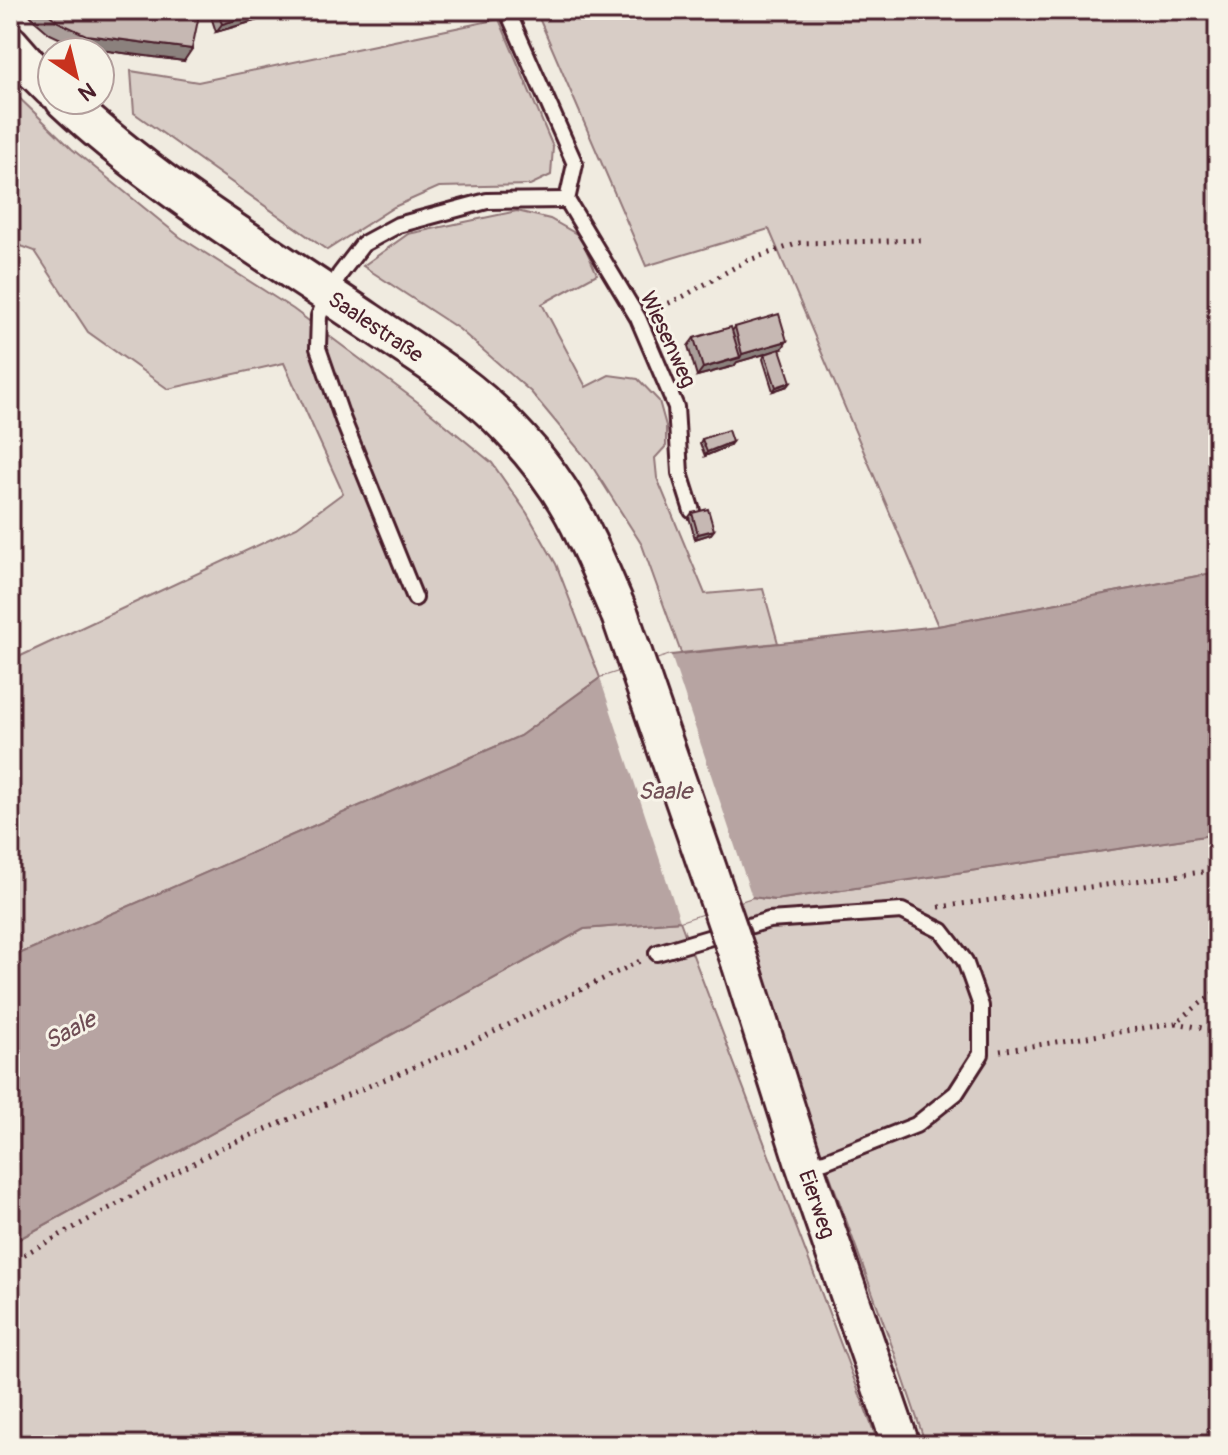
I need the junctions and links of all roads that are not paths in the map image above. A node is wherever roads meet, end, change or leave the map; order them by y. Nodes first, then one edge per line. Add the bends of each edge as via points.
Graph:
1 (507, 10) edge
2 (10, 44) edge
3 (36, 73) edge
4 (81, 116) edge
5 (567, 200) junction
6 (328, 294) junction
7 (692, 511) edge
8 (415, 598) dead end
9 (657, 953) road end
10 (740, 962) joint
11 (804, 1164) junction
12 (901, 1445) edge

1 - 5 lane via 575,164
2 - 3 street
4 - 6 street, Saalestraße via 167,184
5 - 6 lane via 487,201 398,225 363,244
5 - 7 lane, Wiesenweg via 638,318 676,407 680,473
6 - 8 lane via 319,316 318,348
6 - 10 street, Saalestraße, bridge via 462,385 508,427 552,480 584,534 620,615
9 - 11 lane via 769,920 902,911 942,931 965,961 981,1006 981,1054 956,1093 916,1125 825,1161
10 - 11 street, Eierweg
11 - 12 street, Eierweg

